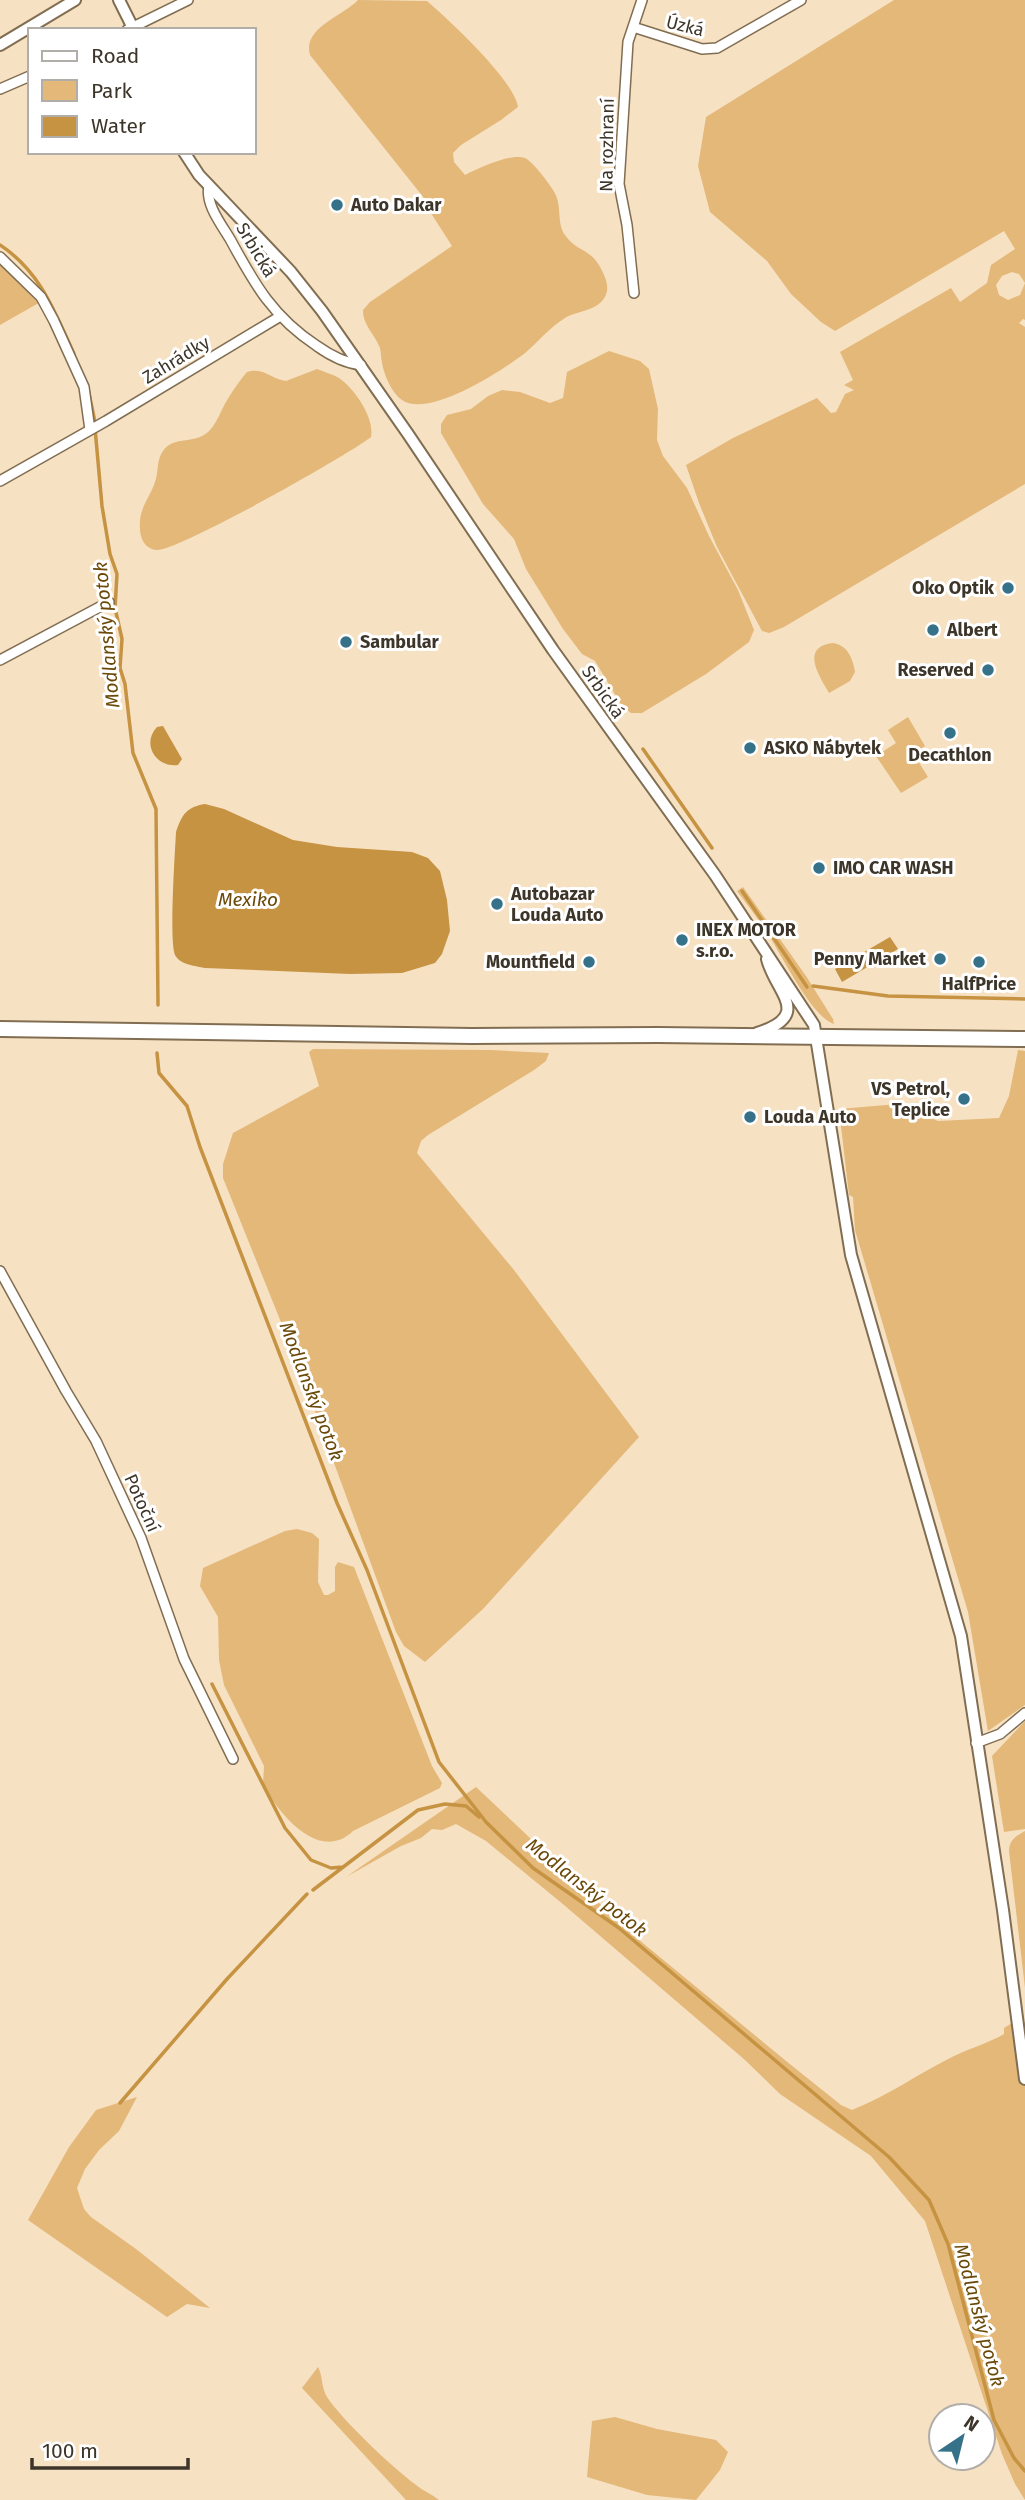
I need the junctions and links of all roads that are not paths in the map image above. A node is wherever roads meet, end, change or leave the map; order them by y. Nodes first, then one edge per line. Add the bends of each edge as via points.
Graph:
1 (75, 0) edge
2 (119, 0) edge
3 (188, 0) edge
4 (642, 0) edge
5 (801, 0) edge
6 (633, 27) junction
7 (28, 28) edge
8 (28, 28) edge
9 (131, 28) edge
10 (133, 28) edge
11 (0, 45) edge
12 (28, 77) edge
13 (0, 89) edge
14 (185, 154) edge
15 (209, 186) junction
16 (0, 257) edge
17 (634, 293) dead end
18 (279, 317) junction
19 (360, 365) junction
20 (90, 430) junction
21 (0, 481) edge
22 (109, 602) dead end
23 (0, 660) edge
24 (765, 949) junction
25 (0, 1029) edge
26 (741, 1037) junction
27 (818, 1038) junction
28 (1025, 1039) edge
29 (0, 1271) edge
30 (1025, 1713) edge
31 (976, 1743) junction
32 (233, 1759) dead end
33 (1025, 2079) edge

1 - 7 street
2 - 9 street
3 - 10 street
4 - 6 street, Na rozhraní
5 - 6 street, Úzká via 717,48 702,49
6 - 17 street, Na rozhraní via 628,42 619,184
8 - 11 street
12 - 13 street
14 - 15 street, Srbická
15 - 18 street, Srbická via 216,215
15 - 19 street, Srbická via 292,272
16 - 20 street via 41,297 54,321 84,387
18 - 19 street, Srbická via 327,353
18 - 20 street, Zahrádky
19 - 24 street, Srbická via 552,650
20 - 21 street, Zahrádky
22 - 23 street
24 - 26 street via 788,1008 774,1027
24 - 27 street, Srbická via 811,1019
25 - 26 main road
26 - 27 main road
27 - 28 main road
27 - 31 street, Srbická via 851,1255 953,1607
29 - 32 street, Potoční via 96,1441 141,1538 184,1659
30 - 31 street via 1000,1734
31 - 33 street, Srbická

